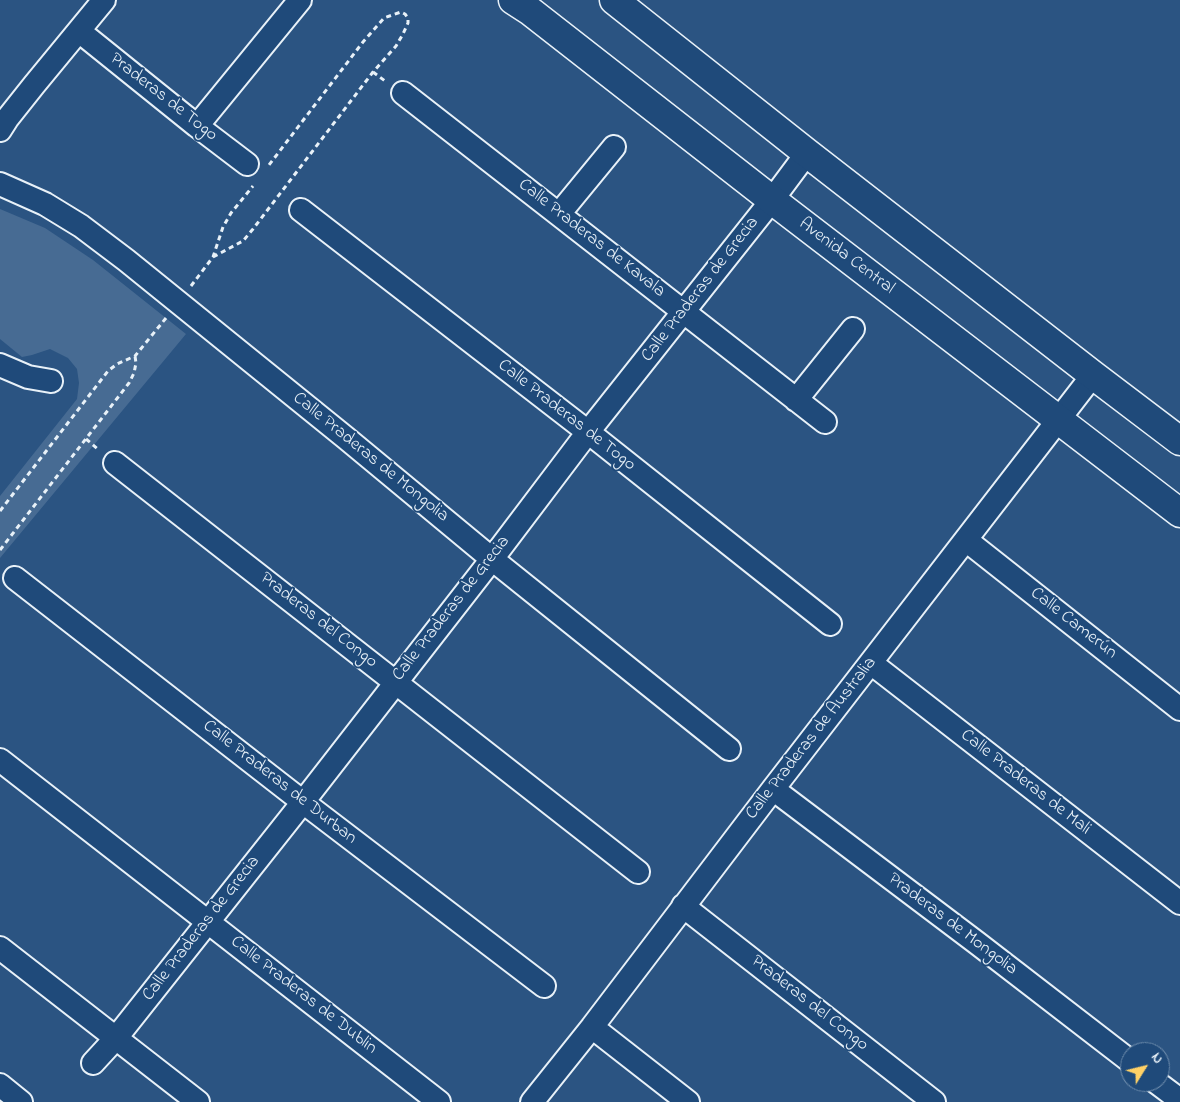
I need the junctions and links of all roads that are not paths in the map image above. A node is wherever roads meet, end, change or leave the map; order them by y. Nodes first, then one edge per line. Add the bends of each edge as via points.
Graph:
1 (104, 0) edge
2 (300, 0) edge
3 (513, 0) edge
4 (614, 0) edge
5 (79, 31) junction
6 (403, 93) dead end
7 (197, 126) junction
8 (0, 130) edge
9 (614, 147) dead end
10 (807, 152) junction
11 (256, 172) road end
12 (0, 184) edge
13 (772, 200) junction
14 (301, 210) dead end
15 (559, 214) junction
16 (685, 312) junction
17 (853, 329) dead end
18 (0, 365) edge
19 (1093, 375) junction
20 (51, 381) dead end
21 (796, 400) junction
22 (1058, 419) junction
23 (825, 422) dead end
24 (588, 432) junction
25 (1180, 441) edge
26 (115, 463) dead end
27 (1180, 513) edge
28 (966, 540) junction
29 (492, 558) junction
30 (15, 578) dead end
31 (830, 624) dead end
32 (871, 663) junction
33 (396, 682) junction
34 (1180, 709) edge
35 (730, 749) dead end
36 (0, 760) edge
37 (773, 789) junction
38 (303, 802) junction
39 (638, 872) dead end
40 (1180, 904) edge
41 (684, 906) junction
42 (208, 922) junction
43 (0, 948) edge
44 (544, 986) dead end
45 (592, 1027) junction
46 (116, 1038) junction
47 (1120, 1054) edge
48 (93, 1063) dead end
49 (0, 1085) edge
50 (1169, 1092) edge
51 (1180, 1100) edge
52 (21, 1102) edge
53 (198, 1102) edge
54 (439, 1102) edge
55 (532, 1102) edge
56 (688, 1102) edge
57 (934, 1102) edge

1 - 5 street
2 - 7 street
3 - 13 main road, Avenida Central
4 - 10 main road
5 - 7 street, Praderas de Togo
5 - 8 street
6 - 15 street, Calle Praderas de Kavala
7 - 11 street, Praderas de Togo
9 - 15 street, Calle Praderas de Kavala
10 - 13 street, Calle Praderas de Grecia
10 - 19 main road
12 - 29 street, Calle Praderas de Mongolia via 45,204 126,260
13 - 16 street, Calle Praderas de Grecia
13 - 22 main road, Avenida Central
14 - 24 street, Calle Praderas de Togo
15 - 16 street, Calle Praderas de Kavala
16 - 21 street, Calle Praderas de Kavala
16 - 24 street, Calle Praderas de Grecia
17 - 21 street
18 - 20 street via 28,377
19 - 22 street, Calle Praderas de Australia
19 - 25 main road
21 - 23 street, Calle Praderas de Kavala
22 - 27 main road, Avenida Central
22 - 28 street, Calle Praderas de Australia
24 - 29 street, Calle Praderas de Grecia
24 - 31 street, Calle Praderas de Togo
26 - 33 street, Praderas del Congo
28 - 32 street, Calle Praderas de Australia
28 - 34 street, Calle Camerún
29 - 33 street, Calle Praderas de Grecia
29 - 35 street, Calle Praderas de Mongolia
30 - 38 street, Calle Praderas de Durban
32 - 37 street, Calle Praderas de Australia
32 - 40 street, Calle Praderas de Mali
33 - 38 street, Calle Praderas de Grecia
33 - 39 street, Praderas del Congo
36 - 42 street, Calle Praderas de Dublin
37 - 41 street, Calle Praderas de Australia
37 - 47 street, Praderas de Mongolia
38 - 42 street, Calle Praderas de Grecia
38 - 44 street, Calle Praderas de Durban
41 - 45 street, Calle Praderas de Australia
41 - 57 street, Praderas del Congo
42 - 46 street, Calle Praderas de Grecia
42 - 54 street, Calle Praderas de Dublin
43 - 46 street
45 - 55 street, Calle Praderas de Australia
45 - 56 street
46 - 48 street, Calle Praderas de Grecia
46 - 53 street
49 - 52 street
50 - 51 street

